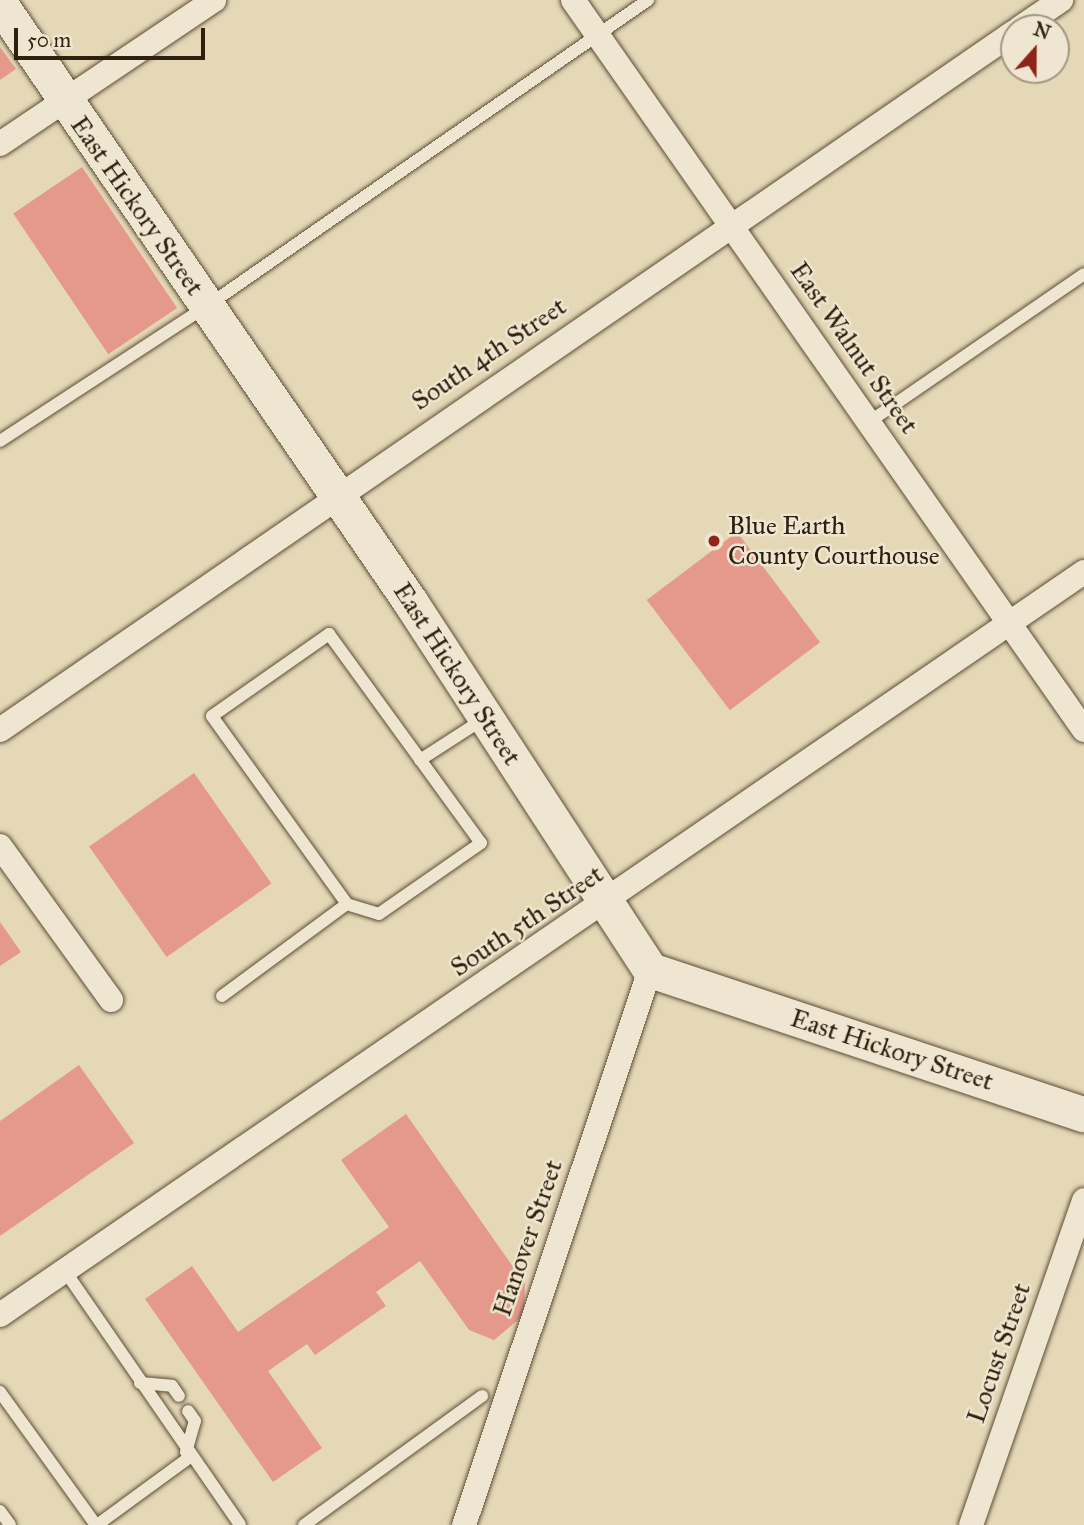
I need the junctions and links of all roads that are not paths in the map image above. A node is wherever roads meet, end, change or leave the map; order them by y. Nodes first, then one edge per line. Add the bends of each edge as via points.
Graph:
1 (215, 0) edge
2 (573, 0) edge
3 (648, 0) edge
4 (1061, 0) edge
5 (0, 4) edge
6 (1040, 14) edge
7 (598, 35) junction
8 (1000, 42) edge
9 (64, 100) junction
10 (0, 144) edge
11 (733, 225) junction
12 (1084, 274) edge
13 (207, 306) junction
14 (869, 422) junction
15 (0, 441) edge
16 (337, 493) junction
17 (1084, 572) edge
18 (1009, 625) junction
19 (486, 718) junction
20 (0, 730) edge
21 (1084, 730) edge
22 (420, 760) junction
23 (0, 846) edge
24 (607, 903) junction
25 (347, 904) junction
26 (650, 970) junction
27 (222, 996) dead end
28 (111, 1000) dead end
29 (1084, 1114) edge
30 (1084, 1199) edge
31 (65, 1271) junction
32 (0, 1315) edge
33 (140, 1383) junction
34 (0, 1392) edge
35 (179, 1396) dead end
36 (482, 1396) dead end
37 (188, 1410) dead end
38 (188, 1455) junction
39 (0, 1511) edge
40 (10, 1525) edge
41 (97, 1525) edge
42 (240, 1525) edge
43 (304, 1525) edge
44 (464, 1525) edge
45 (971, 1525) edge

1 - 9 street
2 - 7 street, East Walnut Street
3 - 7 lane
4 - 6 street
5 - 9 street, East Hickory Street
7 - 11 street, East Walnut Street
7 - 13 lane
8 - 11 street, South 4th Street
9 - 10 street
9 - 13 street, East Hickory Street
11 - 14 street, East Walnut Street
11 - 16 street, South 4th Street
12 - 14 lane
13 - 15 lane
13 - 16 street, East Hickory Street
14 - 18 street, East Walnut Street
16 - 19 street, East Hickory Street
16 - 20 street, South 4th Street
17 - 18 street, South 5th Street
18 - 21 street, East Walnut Street
18 - 24 street, South 5th Street
19 - 22 lane
19 - 24 street, East Hickory Street
22 - 25 lane via 481,843 379,914
22 - 25 lane via 329,634 212,716
23 - 28 street
24 - 26 street, East Hickory Street
24 - 31 street, South 5th Street
25 - 27 lane
26 - 29 street, East Hickory Street
26 - 44 street, Hanover Street
30 - 45 street, Locust Street
31 - 32 street, South 5th Street
31 - 33 lane
33 - 35 lane via 172,1386
33 - 38 lane
34 - 41 lane
36 - 43 lane
37 - 38 lane via 195,1420
38 - 41 lane
38 - 42 lane
39 - 40 lane

